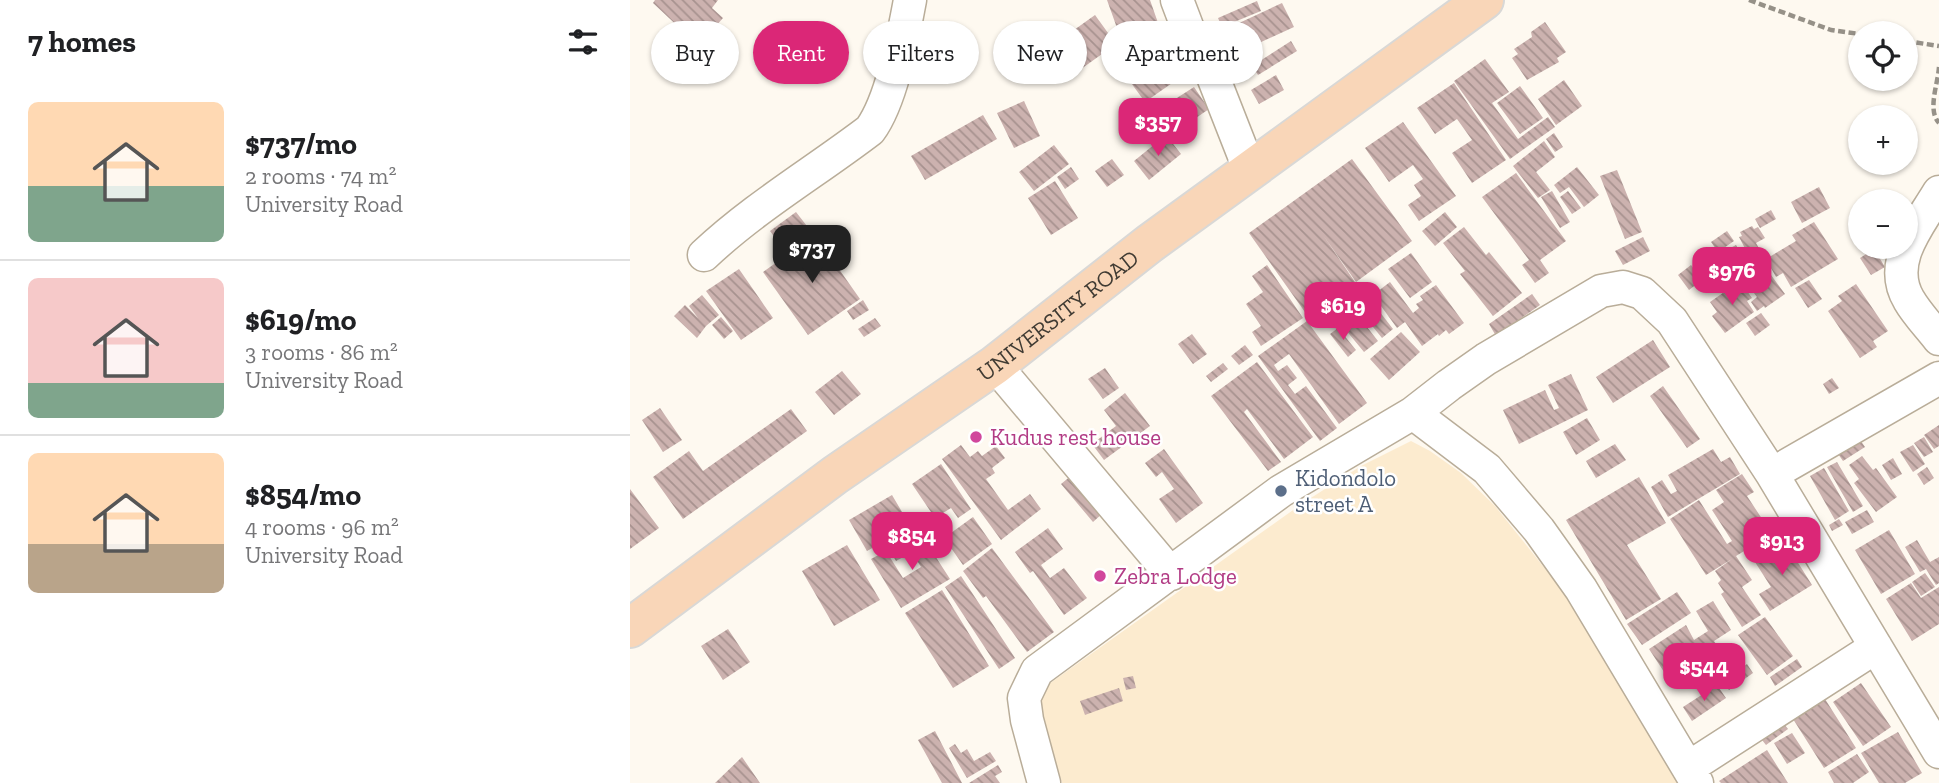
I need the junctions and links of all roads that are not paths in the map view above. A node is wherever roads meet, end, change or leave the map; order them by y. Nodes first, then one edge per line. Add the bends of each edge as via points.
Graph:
1 (910, 0) edge
2 (1177, 0) edge
3 (1484, 0) edge
4 (1250, 170) junction
5 (1939, 192) edge
6 (704, 255) dead end
7 (1939, 339) edge
8 (995, 365) junction
9 (1939, 379) edge
10 (1413, 413) junction
11 (1772, 474) junction
12 (1171, 574) junction
13 (630, 628) edge
14 (1876, 647) junction
15 (1939, 752) edge
16 (1693, 776) edge
17 (1044, 783) edge

1 - 6 street via 889,88 870,130 764,204
2 - 4 street
3 - 4 main road, UNIVERSITY ROAD
4 - 8 main road, UNIVERSITY ROAD
5 - 7 street via 1904,250 1900,272 1909,301
8 - 12 street
8 - 13 main road, UNIVERSITY ROAD via 835,475
9 - 11 street
10 - 11 street via 1486,359 1601,290 1623,287 1642,293 1672,321
10 - 12 street via 1281,491
10 - 16 street via 1487,470 1539,530 1581,589
11 - 14 street
12 - 17 street via 1037,671 1024,698
14 - 15 street
14 - 16 street

